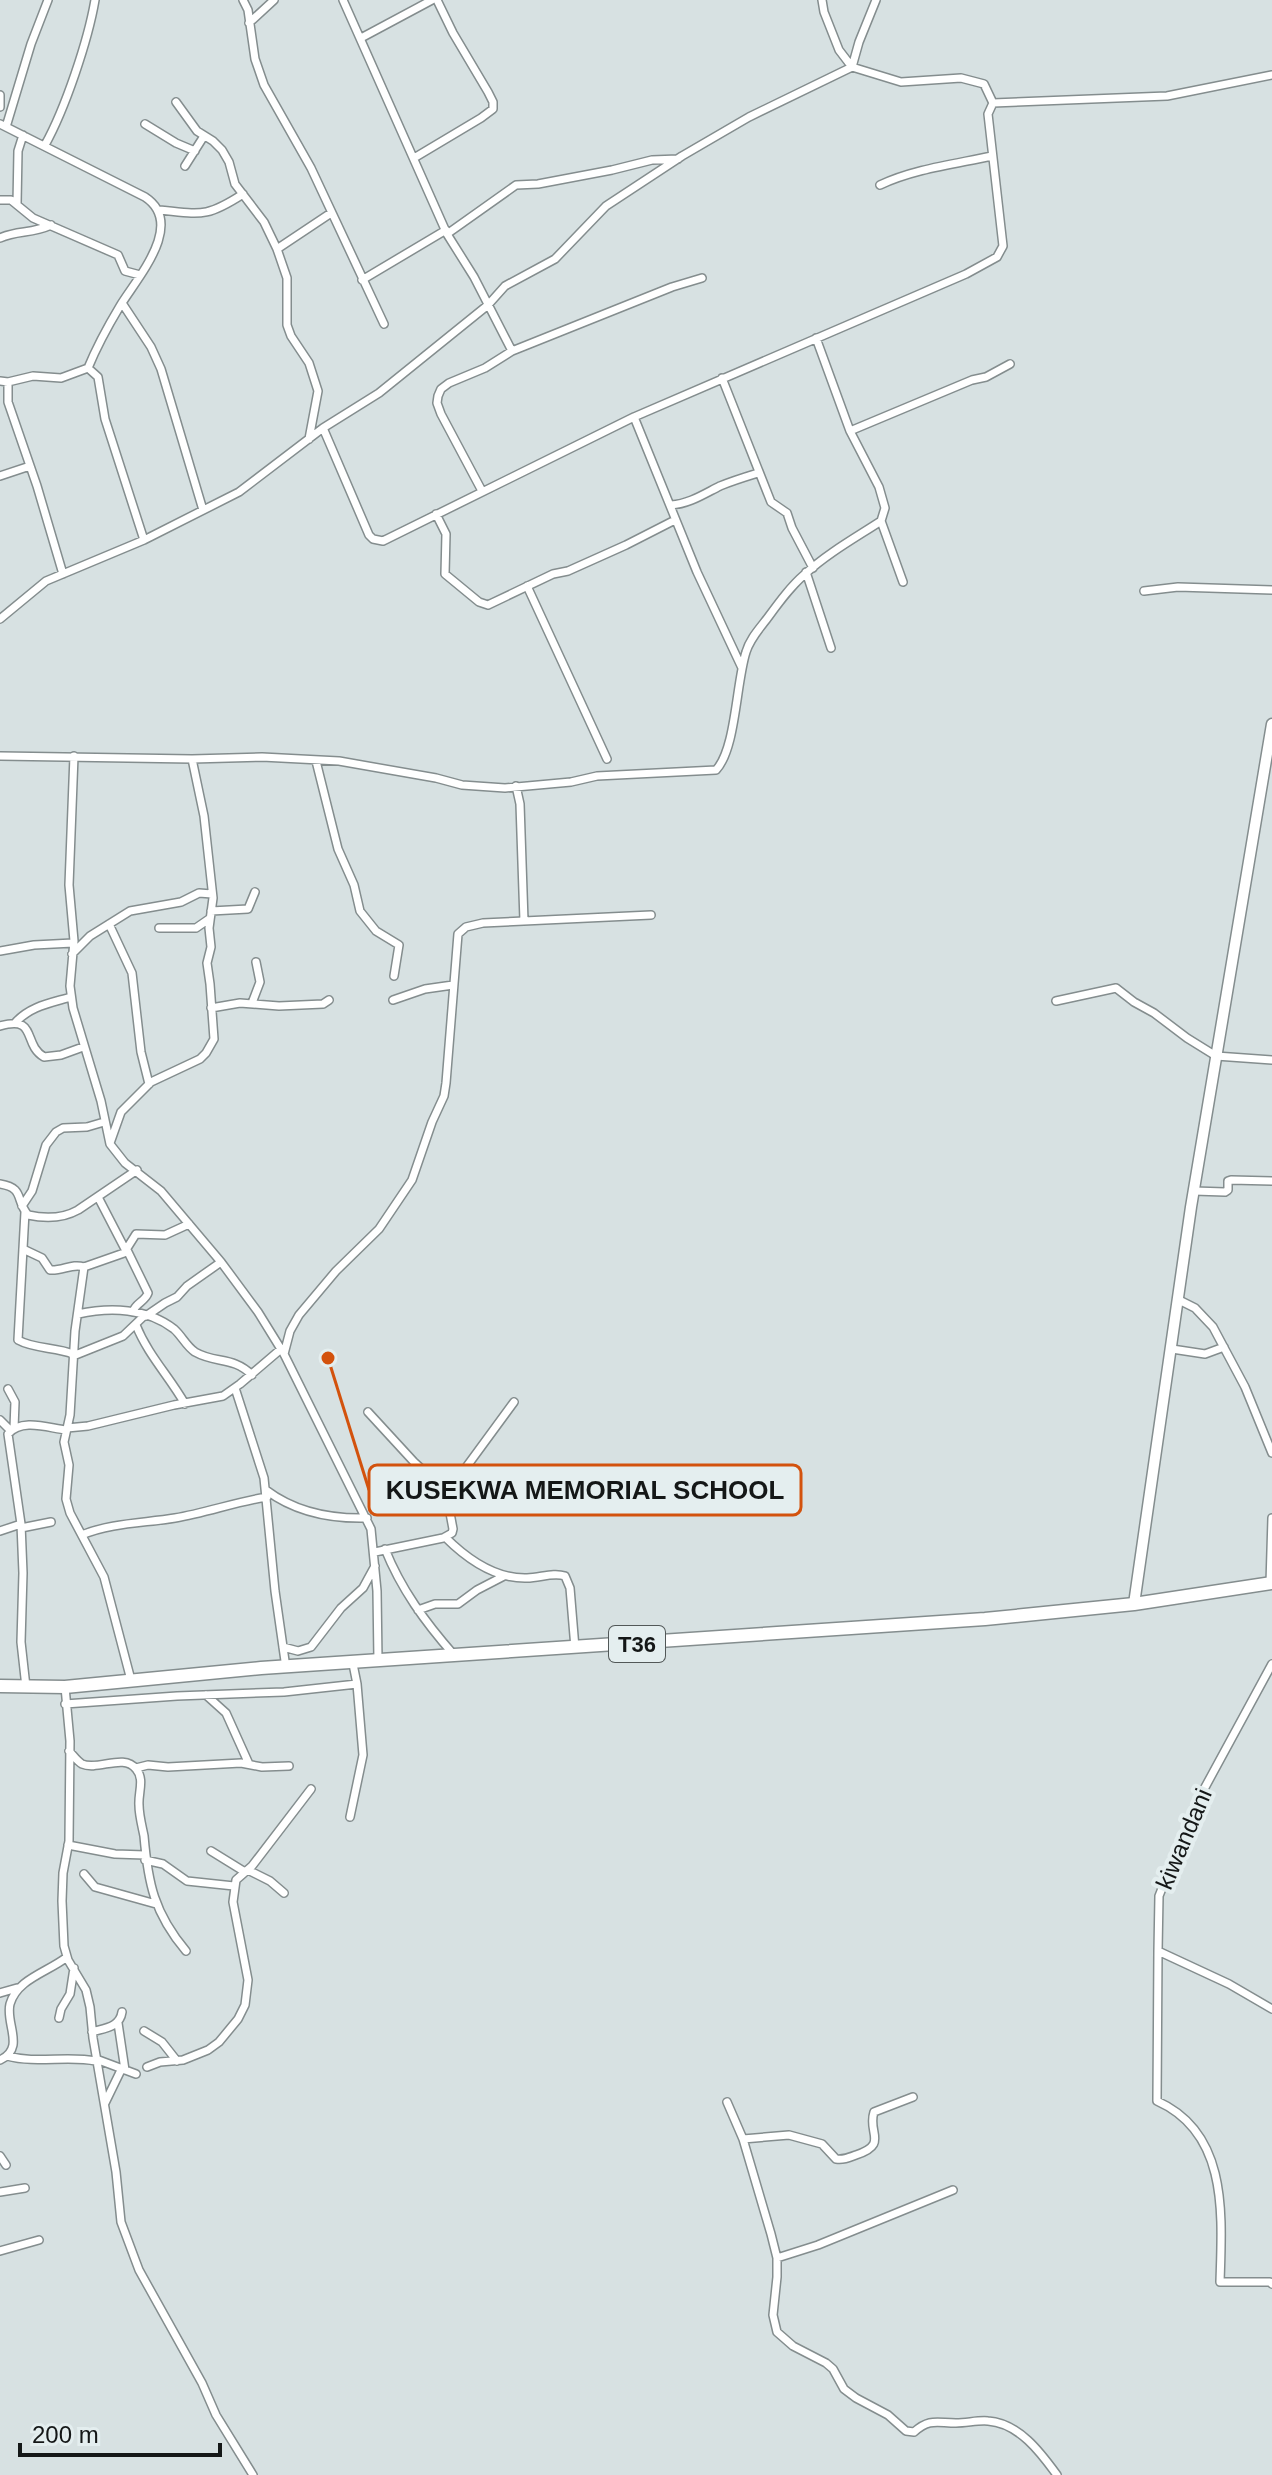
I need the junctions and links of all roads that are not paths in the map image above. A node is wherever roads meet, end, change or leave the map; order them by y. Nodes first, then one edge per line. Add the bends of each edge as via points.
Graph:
1 (48, 0) edge
2 (95, 0) edge
3 (243, 0) edge
4 (274, 0) edge
5 (343, 0) edge
6 (434, 0) edge
7 (822, 0) edge
8 (876, 0) edge
9 (249, 23) junction
10 (361, 38) junction
11 (852, 67) junction
12 (1272, 75) edge
13 (0, 95) edge
14 (176, 102) dead end
15 (993, 103) junction
16 (0, 107) edge
17 (145, 124) dead end
18 (3, 125) edge
19 (23, 135) junction
20 (204, 136) junction
21 (45, 145) junction
22 (195, 151) junction
23 (992, 156) junction
24 (414, 158) junction
25 (678, 159) junction
26 (185, 166) dead end
27 (880, 185) dead end
28 (243, 194) junction
29 (0, 200) edge
30 (17, 204) junction
31 (159, 210) junction
32 (331, 213) junction
33 (52, 225) junction
34 (446, 232) junction
35 (0, 238) edge
36 (277, 249) junction
37 (140, 275) junction
38 (702, 278) dead end
39 (362, 280) junction
40 (122, 303) junction
41 (488, 305) junction
42 (384, 324) dead end
43 (816, 338) junction
44 (512, 351) junction
45 (1010, 364) dead end
46 (88, 368) junction
47 (722, 378) junction
48 (4, 382) edge
49 (634, 417) junction
50 (323, 428) junction
51 (850, 431) junction
52 (309, 439) junction
53 (30, 466) junction
54 (758, 473) junction
55 (0, 476) edge
56 (482, 491) junction
57 (671, 505) junction
58 (203, 510) junction
59 (436, 514) junction
60 (675, 520) junction
61 (881, 521) junction
62 (144, 540) junction
63 (810, 570) junction
64 (63, 574) junction
65 (903, 582) dead end
66 (527, 586) junction
67 (1272, 590) edge
68 (1144, 591) dead end
69 (0, 619) edge
70 (831, 648) dead end
71 (743, 670) junction
72 (1272, 724) edge
73 (0, 756) edge
74 (74, 756) junction
75 (192, 759) junction
76 (607, 759) dead end
77 (316, 761) junction
78 (516, 786) junction
79 (255, 892) dead end
80 (212, 894) junction
81 (211, 914) junction
82 (651, 915) dead end
83 (524, 921) junction
84 (109, 924) junction
85 (159, 928) dead end
86 (73, 943) junction
87 (0, 951) edge
88 (72, 954) junction
89 (256, 962) dead end
90 (394, 976) dead end
91 (453, 985) junction
92 (71, 997) junction
93 (329, 1000) dead end
94 (393, 1000) dead end
95 (1056, 1001) dead end
96 (252, 1003) junction
97 (211, 1008) junction
98 (15, 1023) junction
99 (0, 1026) edge
100 (83, 1047) junction
101 (1216, 1056) junction
102 (1272, 1060) edge
103 (149, 1084) junction
104 (104, 1122) junction
105 (110, 1144) junction
106 (137, 1170) junction
107 (1272, 1181) edge
108 (0, 1184) edge
109 (1194, 1191) junction
110 (98, 1197) junction
111 (23, 1209) junction
112 (189, 1224) junction
113 (23, 1249) junction
114 (126, 1250) junction
115 (221, 1262) junction
116 (84, 1267) junction
117 (1179, 1300) junction
118 (133, 1312) junction
119 (78, 1314) junction
120 (146, 1316) junction
121 (136, 1325) junction
122 (1224, 1347) junction
123 (1172, 1349) junction
124 (282, 1351) junction
125 (73, 1355) junction
126 (252, 1375) junction
127 (235, 1388) junction
128 (8, 1389) dead end
129 (514, 1402) dead end
130 (185, 1404) junction
131 (368, 1412) dead end
132 (0, 1420) edge
133 (12, 1429) junction
134 (67, 1429) junction
135 (10, 1453) junction
136 (1272, 1453) edge
137 (0, 1459) edge
138 (448, 1493) junction
139 (266, 1494) junction
140 (367, 1518) junction
141 (1272, 1518) edge
142 (51, 1522) dead end
143 (21, 1526) junction
144 (0, 1531) edge
145 (82, 1535) junction
146 (445, 1537) junction
147 (385, 1549) junction
148 (375, 1552) junction
149 (1272, 1554) edge
150 (376, 1565) junction
151 (504, 1576) junction
152 (1271, 1583) edge
153 (1134, 1604) junction
154 (418, 1610) junction
155 (283, 1647) junction
156 (575, 1648) junction
157 (454, 1655) junction
158 (378, 1660) junction
159 (353, 1664) junction
160 (1272, 1664) edge
161 (287, 1668) junction
162 (131, 1680) junction
163 (357, 1684) junction
164 (0, 1686) edge
165 (26, 1687) junction
166 (65, 1687) junction
167 (206, 1695) junction
168 (65, 1704) junction
169 (69, 1751) junction
170 (249, 1764) junction
171 (289, 1766) dead end
172 (136, 1768) junction
173 (311, 1789) dead end
174 (350, 1817) dead end
175 (68, 1845) junction
176 (211, 1851) dead end
177 (145, 1858) junction
178 (246, 1871) junction
179 (84, 1874) dead end
180 (234, 1886) junction
181 (284, 1893) dead end
182 (156, 1904) junction
183 (186, 1951) dead end
184 (1158, 1951) junction
185 (67, 1957) junction
186 (74, 1968) junction
187 (20, 1987) junction
188 (0, 1993) edge
189 (1272, 2009) edge
190 (122, 2012) dead end
191 (59, 2018) dead end
192 (118, 2023) junction
193 (144, 2031) dead end
194 (92, 2032) junction
195 (4, 2058) edge
196 (96, 2060) junction
197 (177, 2061) junction
198 (147, 2067) dead end
199 (1, 2069) edge
200 (123, 2069) junction
201 (136, 2074) dead end
202 (913, 2097) dead end
203 (727, 2102) dead end
204 (105, 2103) junction
205 (743, 2139) junction
206 (0, 2156) edge
207 (6, 2165) dead end
208 (25, 2188) dead end
209 (953, 2190) dead end
210 (0, 2192) edge
211 (39, 2240) dead end
212 (0, 2251) edge
213 (777, 2258) junction
214 (1272, 2284) edge
215 (253, 2475) edge
216 (1057, 2475) edge

1 - 18 street
2 - 21 street via 72,80
3 - 9 street
4 - 9 street
5 - 10 street
6 - 10 street
6 - 24 street via 493,109
7 - 11 street via 839,50
8 - 11 street
9 - 32 street via 259,75
10 - 24 street
11 - 15 street via 901,82 961,78 984,84
11 - 25 street
12 - 15 street via 1167,96
13 - 16 street
14 - 20 street
15 - 23 street via 988,114
17 - 22 street
18 - 19 street
19 - 21 street
19 - 30 street
20 - 22 street
20 - 28 street via 222,150
21 - 31 street via 145,197
22 - 26 street
23 - 27 street
23 - 43 street via 1003,246 997,257
24 - 34 street
25 - 34 street via 516,185
25 - 41 street via 606,206 555,259 505,286
28 - 31 street via 206,213
28 - 36 street
29 - 30 street
30 - 33 street
31 - 37 street via 157,244
32 - 36 street
32 - 39 street
33 - 35 street
33 - 37 street via 118,255 125,271
34 - 39 street
34 - 41 street
36 - 52 street via 287,278 287,325 318,391
37 - 40 street
38 - 44 street
39 - 42 street
40 - 46 street
40 - 58 street via 161,369
41 - 44 street
41 - 50 street via 379,393
43 - 47 street
43 - 51 street
44 - 56 street via 449,383 438,396 441,414
45 - 51 street
46 - 48 street via 61,378
46 - 62 street via 98,377 105,419
47 - 49 street
47 - 54 street
48 - 53 street
49 - 56 street
49 - 57 street
50 - 52 street
50 - 59 street via 373,539 383,541
51 - 61 street via 879,487 885,508
52 - 58 street via 239,492
53 - 55 street
53 - 64 street
54 - 57 street
54 - 63 street via 771,502 787,513
56 - 59 street
57 - 60 street
58 - 62 street
59 - 66 street via 446,534 445,574 458,587 488,605
60 - 66 street
60 - 71 street
61 - 63 street
61 - 65 street
62 - 64 street
63 - 70 street
63 - 71 street via 755,635
64 - 69 street via 46,581
66 - 76 street
67 - 68 street
71 - 78 street via 728,751 716,770
72 - 101 street
73 - 74 street
74 - 75 street
74 - 86 street via 69,885
75 - 77 street
75 - 80 street
77 - 78 street via 462,785
77 - 90 street via 360,911 376,931 399,945
78 - 83 street
79 - 81 street via 248,909
80 - 81 street
80 - 84 street via 139,908
81 - 85 street via 196,928
81 - 97 street
82 - 83 street
83 - 91 street via 462,929
84 - 88 street
84 - 103 street via 132,973
86 - 87 street
86 - 88 street
88 - 92 street
89 - 96 street via 260,977
91 - 94 street
91 - 124 street via 444,1096 412,1180 379,1229 299,1315
92 - 98 street via 27,1012
92 - 100 street
93 - 96 street via 285,1006
95 - 101 street via 1116,988
96 - 97 street
97 - 103 street via 214,1039 206,1053
98 - 99 street
98 - 100 street via 27,1029 35,1050 44,1057
100 - 104 street
101 - 102 street
101 - 109 street
103 - 105 street via 121,1112
104 - 105 street
104 - 111 street via 56,1132 46,1145
105 - 106 street
106 - 110 street
106 - 112 street
107 - 109 street via 1231,1180 1225,1192
108 - 111 street via 14,1188
109 - 117 street
110 - 111 street via 68,1216 46,1218
110 - 114 street
111 - 113 street
112 - 114 street via 165,1235 136,1234
112 - 115 street
113 - 116 street via 42,1258 50,1270
113 - 125 street via 18,1340
114 - 116 street
114 - 118 street via 148,1293
115 - 120 street
115 - 124 street
116 - 119 street
117 - 122 street via 1208,1320
117 - 123 street
118 - 119 street
118 - 120 street
119 - 125 street
120 - 121 street
120 - 126 street via 174,1329 196,1352 233,1361
121 - 125 street via 123,1336
121 - 130 street via 144,1346
122 - 123 street via 1205,1354
122 - 136 street
123 - 153 street
124 - 126 street
124 - 140 street
125 - 134 street
126 - 127 street
127 - 130 street
127 - 139 street
128 - 133 street via 15,1402
129 - 138 street
130 - 134 street
131 - 138 street
132 - 133 street
133 - 134 street
133 - 135 street
134 - 145 street via 66,1499
135 - 137 street
135 - 143 street
138 - 146 street via 453,1529
139 - 140 street via 305,1510
139 - 145 street via 202,1513
139 - 155 street
140 - 148 street
141 - 149 street
142 - 143 street
143 - 144 street
143 - 165 street
145 - 162 street via 104,1577
146 - 147 street
146 - 151 street
147 - 148 street
147 - 154 street
148 - 150 street
149 - 152 street
150 - 155 street via 363,1588 311,1647
150 - 158 street
151 - 154 street via 458,1604
151 - 156 street via 565,1576
152 - 153 highway, T36
153 - 156 highway, T36
154 - 157 street
155 - 161 street
156 - 157 highway, T36
157 - 158 highway, T36
158 - 159 highway, T36
159 - 161 highway, T36
159 - 163 street
160 - 184 street, kiwandani via 1203,1791 1167,1874 1159,1896
161 - 162 highway, T36
162 - 166 highway, T36
163 - 167 street
163 - 174 street via 363,1755
164 - 165 highway, T36
165 - 166 highway, T36
166 - 168 street
167 - 168 street
167 - 170 street via 226,1713
168 - 169 street
169 - 172 street via 86,1765 122,1762
169 - 175 street
170 - 171 street
170 - 172 street
172 - 177 street
173 - 178 street
175 - 177 street
175 - 185 street via 62,1901
176 - 178 street
177 - 180 street via 187,1881
177 - 182 street
178 - 180 street
178 - 181 street
179 - 182 street via 104,1891
180 - 197 street via 248,1980 245,2005 219,2042
182 - 183 street
184 - 189 street
184 - 214 street, kiwandani via 1157,2101 1191,2125 1209,2153 1222,2213 1220,2282
185 - 186 street
185 - 187 street
186 - 191 street
186 - 194 street via 86,1990
187 - 188 street
187 - 195 street via 9,2011 14,2043
190 - 192 street
192 - 194 street
192 - 200 street
193 - 197 street
194 - 196 street
195 - 196 street
195 - 199 street
196 - 200 street
196 - 204 street
197 - 198 street
200 - 201 street
200 - 204 street
202 - 205 street via 874,2112 873,2147 844,2160 822,2144 789,2135
203 - 205 street
204 - 215 street via 126,2241
205 - 213 street
206 - 207 street
208 - 210 street
209 - 213 street
211 - 212 street
213 - 216 street via 777,2332 826,2363 844,2389 911,2433 934,2422 989,2420 1010,2427

